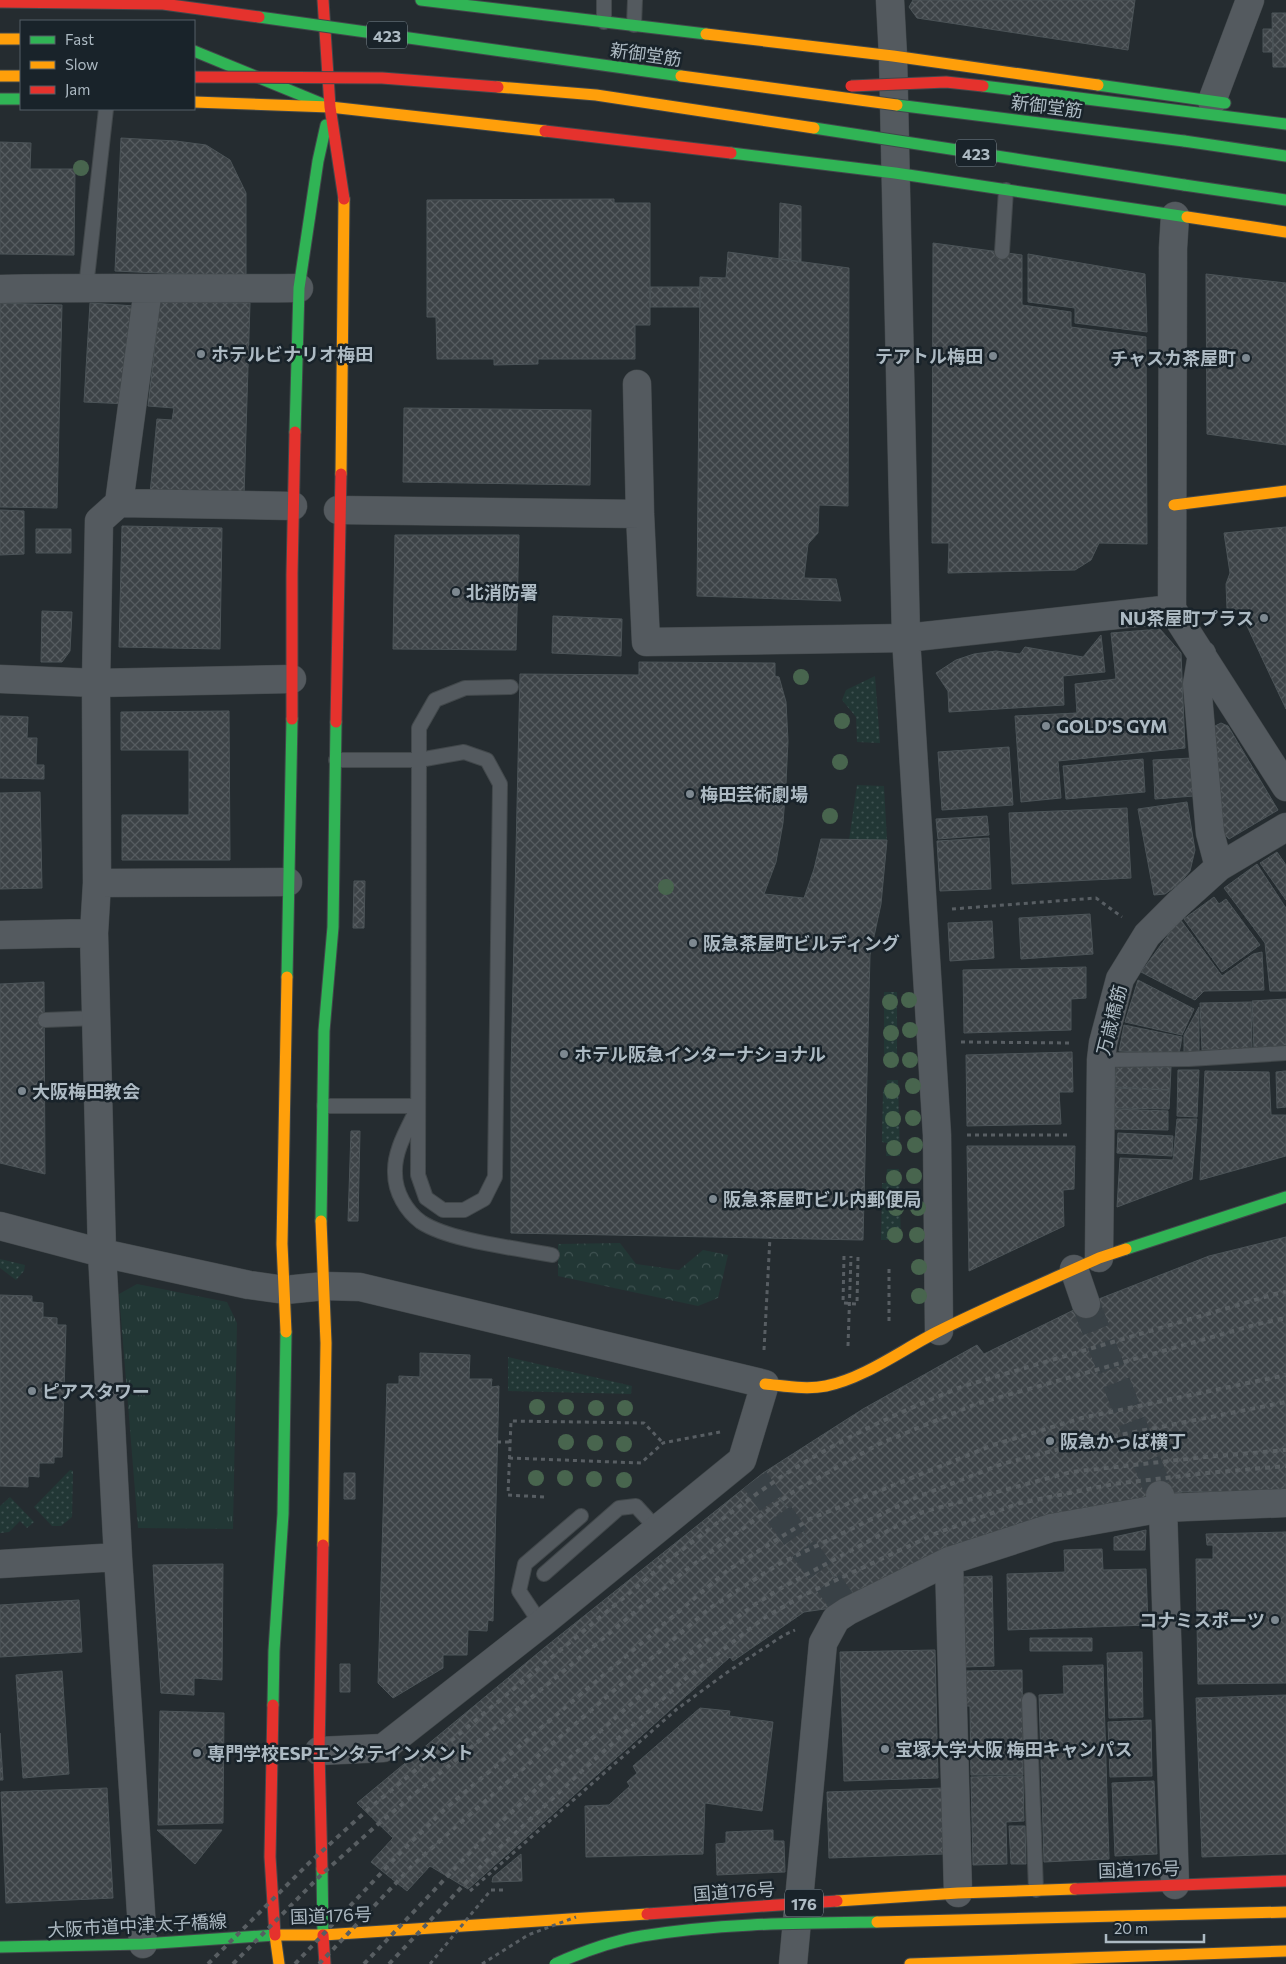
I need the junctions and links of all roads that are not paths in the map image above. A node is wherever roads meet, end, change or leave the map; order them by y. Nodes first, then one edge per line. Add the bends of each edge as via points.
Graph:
1 (323, 0) edge
2 (421, 0) edge
3 (604, 0) edge
4 (635, 0) edge
5 (890, 0) edge
6 (1250, 0) edge
7 (0, 2) edge
8 (604, 22) junction
9 (634, 25) junction
10 (0, 39) edge
11 (20, 39) edge
12 (195, 51) edge
13 (893, 56) junction
14 (0, 76) edge
15 (20, 76) edge
16 (195, 77) edge
17 (772, 89) junction
18 (0, 99) edge
19 (20, 99) edge
20 (1212, 101) junction
21 (195, 102) edge
22 (330, 107) junction
23 (106, 110) edge
24 (1286, 114) edge
25 (1286, 124) edge
26 (1286, 156) edge
27 (895, 173) junction
28 (1006, 190) junction
29 (1286, 200) edge
30 (1176, 216) junction
31 (1286, 232) edge
32 (1002, 252) dead end
33 (86, 287) junction
34 (299, 288) junction
35 (0, 289) edge
36 (148, 289) junction
37 (637, 384) dead end
38 (1286, 491) edge
39 (119, 503) junction
40 (1174, 505) junction
41 (294, 506) junction
42 (338, 510) junction
43 (640, 514) junction
44 (1172, 609) junction
45 (906, 638) junction
46 (1202, 654) junction
47 (0, 679) edge
48 (292, 679) junction
49 (96, 683) junction
50 (511, 687) dead end
51 (336, 760) junction
52 (419, 760) junction
53 (1286, 787) edge
54 (1286, 827) edge
55 (1220, 867) junction
56 (288, 882) junction
57 (97, 883) junction
58 (94, 933) junction
59 (0, 934) edge
60 (96, 1018) junction
61 (45, 1020) dead end
62 (1102, 1051) junction
63 (1286, 1053) edge
64 (324, 1106) junction
65 (418, 1106) junction
66 (1286, 1197) edge
67 (0, 1226) edge
68 (102, 1253) junction
69 (552, 1255) dead end
70 (1099, 1258) junction
71 (1074, 1269) junction
72 (325, 1286) junction
73 (285, 1290) junction
74 (1086, 1304) tunnel mouth
75 (939, 1331) junction
76 (765, 1384) junction
77 (1161, 1502) junction
78 (1286, 1503) edge
79 (581, 1516) dead end
80 (657, 1529) junction
81 (118, 1556) junction
82 (948, 1561) junction
83 (0, 1564) edge
84 (544, 1574) dead end
85 (541, 1624) junction
86 (1030, 1700) dead end
87 (319, 1751) junction
88 (1286, 1881) edge
89 (1175, 1886) junction
90 (1036, 1890) junction
91 (801, 1892) junction
92 (958, 1893) junction
93 (1286, 1912) edge
94 (275, 1935) junction
95 (323, 1935) junction
96 (144, 1944) junction
97 (0, 1947) edge
98 (1286, 1951) edge
99 (279, 1964) edge
100 (325, 1964) edge
101 (555, 1964) edge
102 (793, 1964) edge
103 (910, 1964) edge

1 - 22 main road
2 - 8 main road
3 - 8 lane
4 - 9 lane
5 - 13 street
6 - 20 street
7 - 17 main road, 新御堂筋 / 423, bridge via 163,4
8 - 9 main road
9 - 13 main road
10 - 11 main road
12 - 22 main road
13 - 20 main road
13 - 27 street
14 - 15 main road
16 - 29 main road, 423, bridge via 382,78 596,95
17 - 25 main road, bridge via 946,82
17 - 26 main road, 新御堂筋 / 423, bridge
18 - 19 main road
20 - 24 main road
21 - 22 main road
22 - 27 main road
22 - 34 main road via 318,161
22 - 42 main road via 345,206
23 - 33 lane
27 - 28 main road
27 - 45 street
28 - 30 main road
28 - 32 lane
30 - 31 main road
30 - 40 street via 1173,248
33 - 35 street
33 - 36 street
34 - 36 street
34 - 41 main road
36 - 39 street
37 - 43 street
38 - 40 main road
39 - 41 street
39 - 49 street via 99,521
40 - 44 street
41 - 48 main road
42 - 43 street
42 - 51 main road
43 - 45 street via 646,642
44 - 45 street
44 - 46 street
45 - 75 street via 937,1135
46 - 53 street
46 - 55 street via 1198,694 1210,833
47 - 49 street
48 - 49 street
48 - 56 main road
49 - 57 street
50 - 52 lane via 465,688 435,700 419,728
51 - 52 lane
51 - 64 main road via 333,927 324,1031
52 - 65 lane
52 - 65 lane via 464,752 487,760 500,784 495,1177 484,1199 464,1210 443,1210 426,1198 418,1176
54 - 55 street, 万歳橋筋
55 - 62 street, 万歳橋筋 via 1148,934 1120,979
56 - 57 street
56 - 73 main road via 282,1244
57 - 58 street
58 - 59 street
58 - 60 street
60 - 61 lane
60 - 68 street
62 - 63 lane via 1189,1059
62 - 70 street, 万歳橋筋
64 - 65 lane
64 - 72 main road via 321,1244
65 - 69 lane via 398,1149 395,1173 401,1200 421,1222 450,1235
66 - 70 main road
67 - 68 street
68 - 73 street via 249,1286
68 - 81 street
70 - 71 main road
71 - 74 street
71 - 75 main road
72 - 73 street
72 - 76 street via 360,1288
72 - 87 main road
73 - 94 main road via 283,1514 274,1651 270,1837
75 - 76 main road via 878,1365 826,1386 797,1388
76 - 80 street via 748,1470
77 - 78 street
77 - 82 street via 1051,1528
77 - 89 street
79 - 85 lane via 524,1564 518,1591
80 - 84 lane via 636,1506 618,1508
80 - 85 street
81 - 83 street
81 - 96 street
82 - 91 street via 843,1612 823,1644
82 - 92 street
85 - 87 street via 383,1748
86 - 90 lane
87 - 95 main road
88 - 89 main road, 国道176号 / 176
89 - 90 main road, 国道176号 / 176
90 - 92 main road, 国道176号 / 176
91 - 92 main road, 国道176号 / 176
91 - 95 main road, 国道176号 / 176 via 773,1907
91 - 102 street
93 - 101 main road, 国道176号 / 176, bridge via 731,1926 640,1936
94 - 95 main road, 国道176号 / 176
94 - 96 main road, 大阪市道中津太子橋線
94 - 99 main road
95 - 100 main road
96 - 97 main road, 大阪市道中津太子橋線
98 - 103 main road

